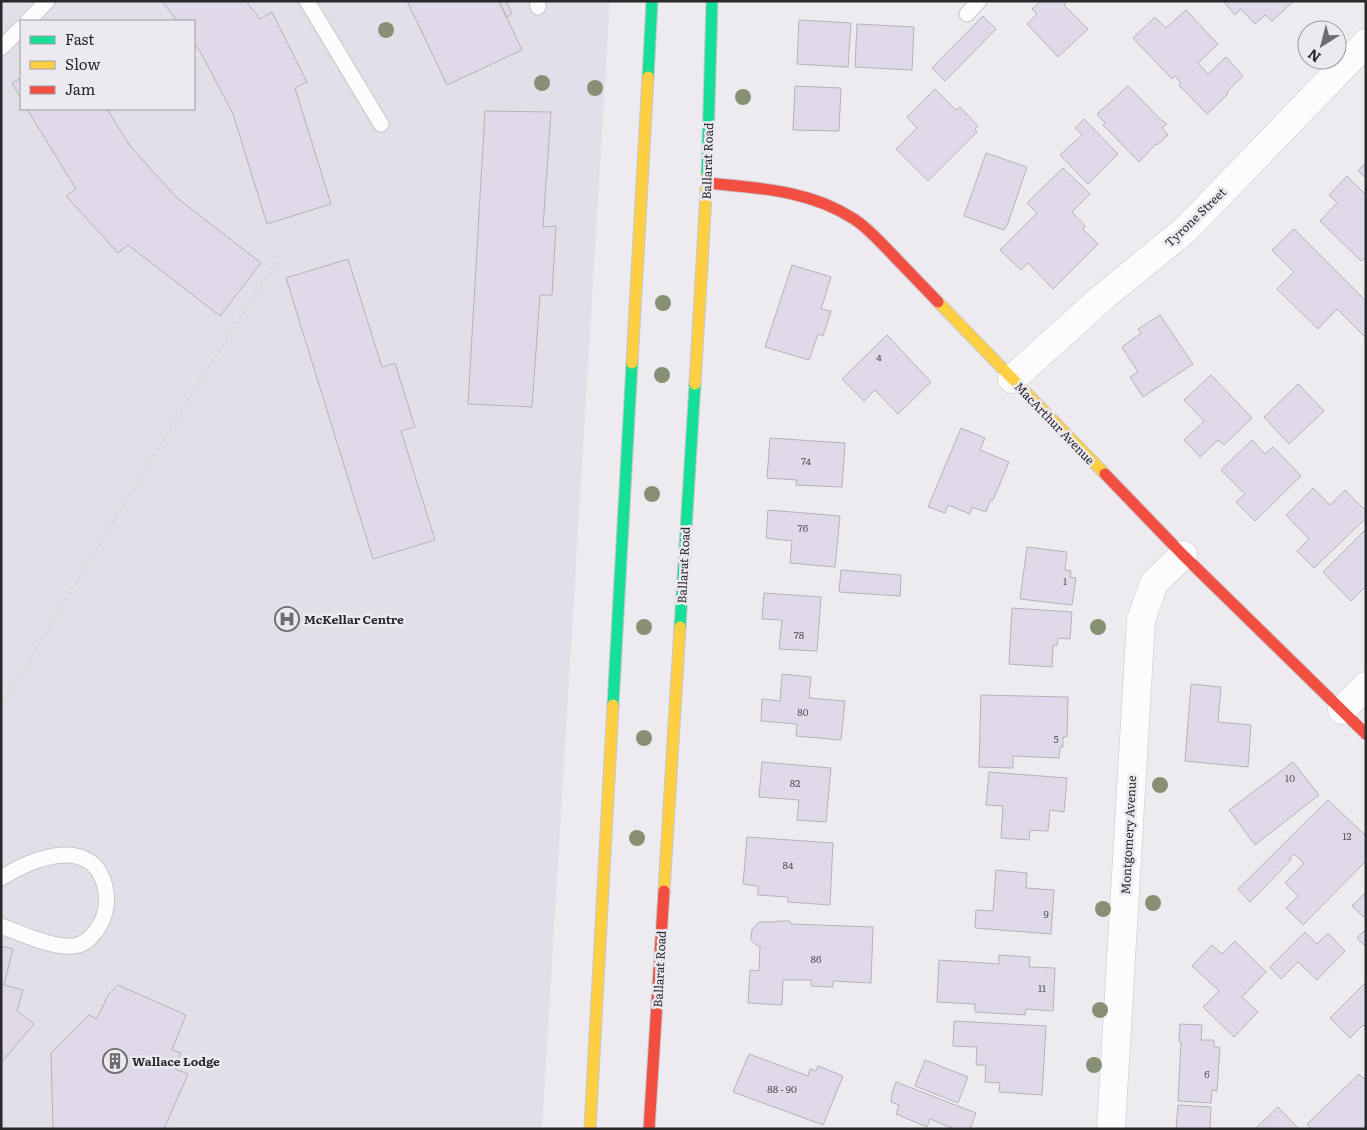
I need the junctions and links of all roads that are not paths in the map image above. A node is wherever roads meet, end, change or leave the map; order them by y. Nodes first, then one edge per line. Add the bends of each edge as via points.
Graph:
1 (47, 1) edge
2 (307, 1) edge
3 (652, 1) edge
4 (712, 1) edge
5 (979, 1) edge
6 (967, 14) dead end
7 (29, 20) edge
8 (20, 29) edge
9 (1366, 43) edge
10 (1, 48) edge
11 (381, 124) dead end
12 (706, 182) junction
13 (1012, 379) junction
14 (1183, 555) junction
15 (1366, 686) edge
16 (1342, 710) junction
17 (1366, 734) edge
18 (1, 878) edge
19 (1, 926) edge
20 (590, 1129) edge
21 (649, 1129) edge
22 (1111, 1129) edge

1 - 7 lane
2 - 11 lane
3 - 20 main road
4 - 12 main road, Ballarat Road
5 - 6 lane
8 - 10 lane
9 - 13 street, Tyrone Street via 1185,230 1103,297
12 - 13 main road, MacArthur Avenue via 813,198 854,219
12 - 21 main road, Ballarat Road
13 - 14 main road, MacArthur Avenue
14 - 16 main road, MacArthur Avenue
14 - 22 street, Montgomery Avenue via 1154,583 1141,620
15 - 16 street
16 - 17 main road, MacArthur Avenue
18 - 19 lane via 16,868 45,857 81,857 100,873 107,899 104,916 96,930 86,942 77,946 46,942

